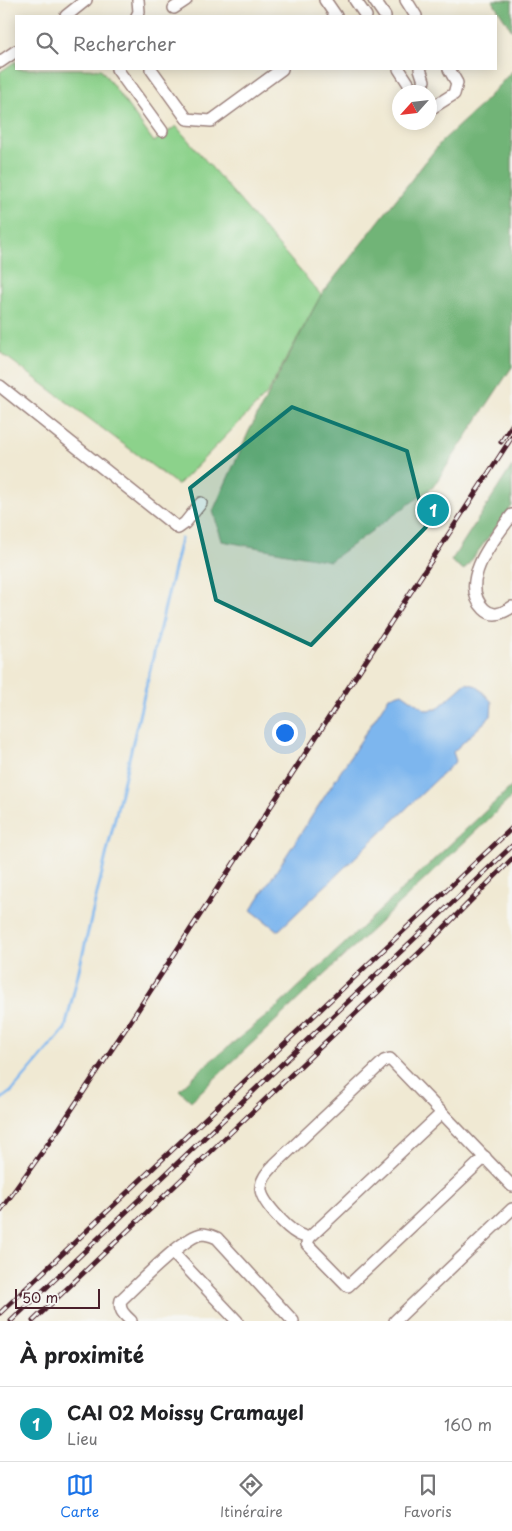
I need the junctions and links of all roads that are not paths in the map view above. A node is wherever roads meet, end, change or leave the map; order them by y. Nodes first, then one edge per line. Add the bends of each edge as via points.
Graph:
1 (86, 0) edge
2 (186, 0) edge
3 (325, 0) edge
4 (355, 0) edge
5 (374, 0) edge
6 (406, 0) edge
7 (174, 8) dead end
8 (74, 14) edge
9 (335, 15) edge
10 (365, 15) edge
11 (384, 15) edge
12 (415, 15) edge
13 (15, 52) edge
14 (0, 62) edge
15 (119, 70) edge
16 (152, 70) edge
17 (281, 70) edge
18 (400, 70) edge
19 (420, 70) edge
20 (450, 70) edge
21 (409, 85) edge
22 (422, 85) edge
23 (437, 105) edge
24 (162, 131) dead end
25 (0, 386) edge
26 (201, 503) dead end
27 (512, 515) edge
28 (512, 607) edge
29 (442, 1113) junction
30 (485, 1157) junction
31 (512, 1186) edge
32 (512, 1209) edge
33 (309, 1238) junction
34 (173, 1253) junction
35 (131, 1321) edge
36 (238, 1321) edge
37 (293, 1321) edge
38 (395, 1321) edge

1 - 8 street
2 - 7 street
3 - 9 street
4 - 10 street
5 - 11 street
6 - 12 street
13 - 14 street
15 - 24 street
16 - 17 street via 187,119 211,121
18 - 21 street
19 - 22 street
20 - 23 street via 457,83 454,94
25 - 26 street via 178,528
27 - 28 street via 488,548 474,580 476,596 484,610 498,614
29 - 30 street
29 - 33 street
29 - 33 street via 390,1059 384,1061 265,1175 260,1188 263,1199 288,1226 300,1236
30 - 31 street
30 - 33 street via 348,1286 307,1244
32 - 38 street
34 - 35 street via 121,1300 122,1312
34 - 36 street
34 - 37 street via 202,1234 217,1238

